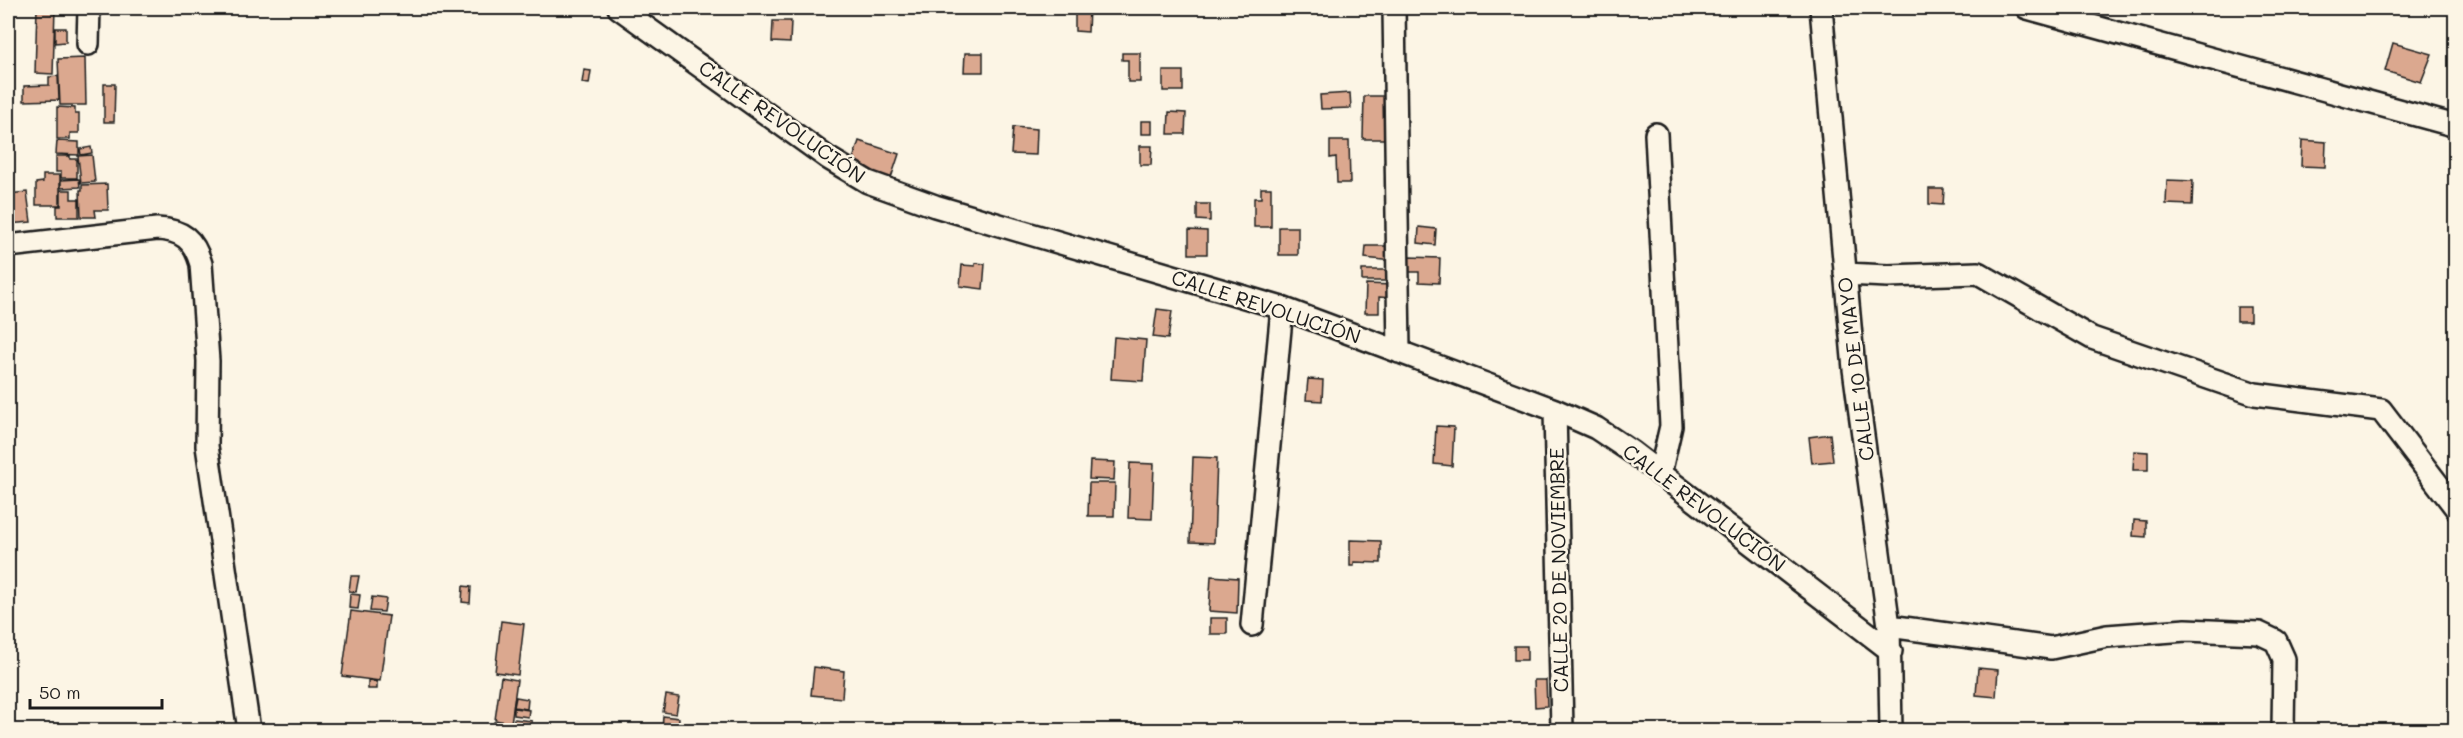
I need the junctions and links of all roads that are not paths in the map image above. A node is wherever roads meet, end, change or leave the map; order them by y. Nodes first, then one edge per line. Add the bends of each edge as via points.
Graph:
1 (89, 8) edge
2 (619, 8) edge
3 (1394, 8) edge
4 (1821, 8) edge
5 (2027, 8) edge
6 (88, 44) dead end
7 (2456, 126) edge
8 (1656, 134) dead end
9 (8, 246) edge
10 (1845, 274) junction
11 (1282, 308) junction
12 (1399, 352) junction
13 (1555, 410) junction
14 (1660, 474) junction
15 (2456, 508) edge
16 (1252, 625) dead end
17 (1889, 626) junction
18 (1891, 651) junction
19 (249, 730) edge
20 (1562, 730) edge
21 (1891, 730) edge
22 (2283, 730) edge

1 - 6 street
2 - 11 street, CALLE REVOLUCIÓN via 828,158 868,182 935,206
3 - 12 street
4 - 10 street, CALLE 10 DE MAYO
5 - 7 street
8 - 14 street via 1671,426
9 - 19 street via 157,229 174,230 189,238 197,250 208,361 207,446
10 - 15 street via 1978,273 2092,338 2255,394 2381,410
10 - 17 street, CALLE 10 DE MAYO
11 - 12 street, CALLE REVOLUCIÓN
11 - 16 street
12 - 13 street, CALLE REVOLUCIÓN
13 - 14 street, CALLE REVOLUCIÓN via 1596,428
13 - 20 street, CALLE 20 DE NOVIEMBRE
14 - 18 street, CALLE REVOLUCIÓN
17 - 18 street, CALLE 10 DE MAYO
17 - 22 street via 2051,648 2107,636 2186,630 2259,633 2276,641 2284,659
18 - 21 street, CALLE 10 DE MAYO

